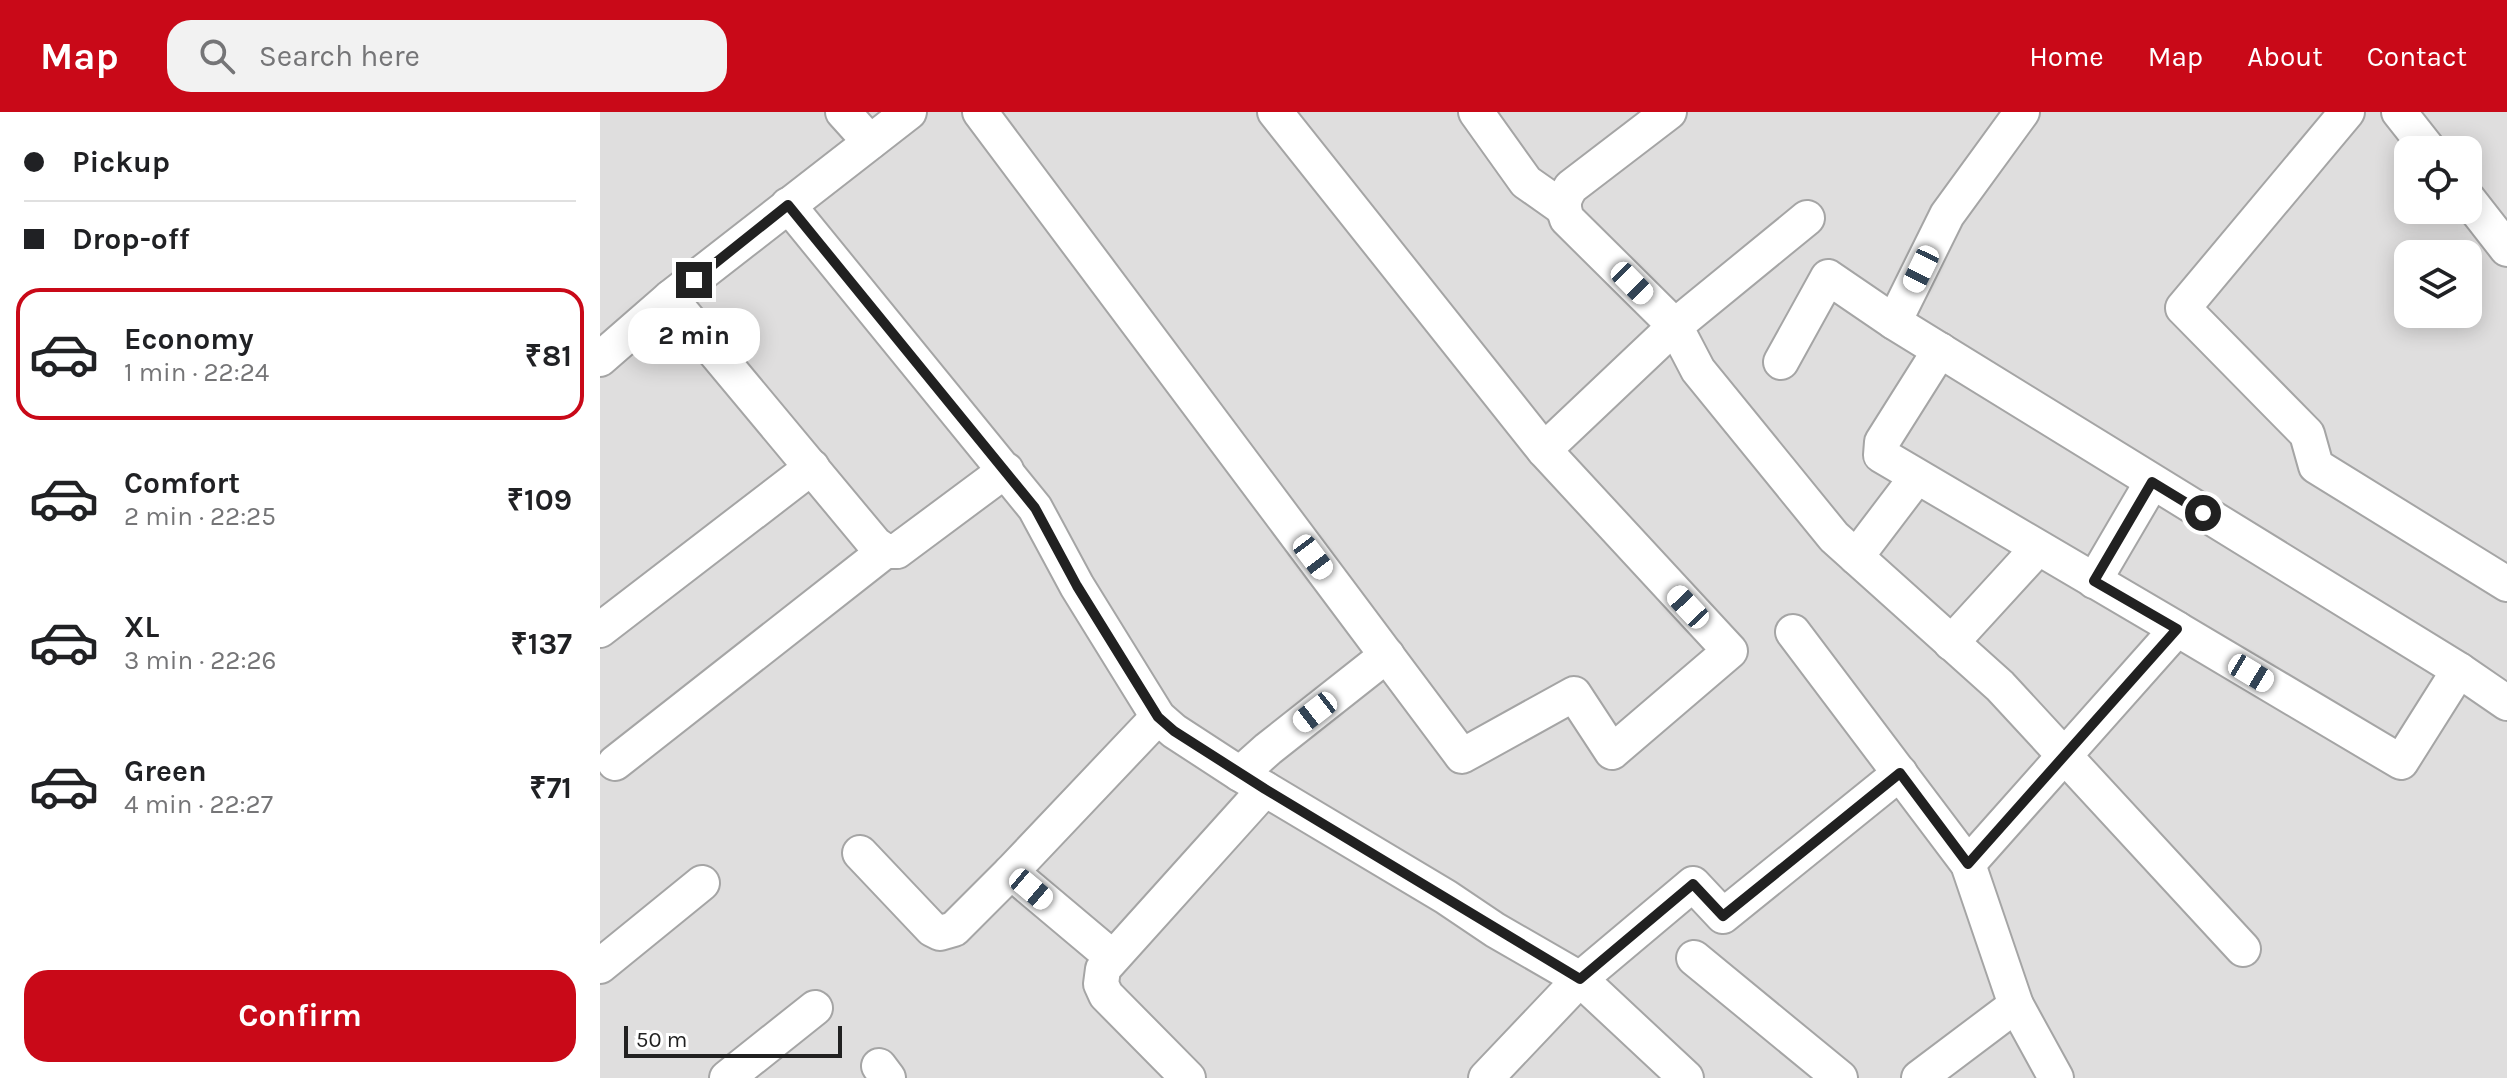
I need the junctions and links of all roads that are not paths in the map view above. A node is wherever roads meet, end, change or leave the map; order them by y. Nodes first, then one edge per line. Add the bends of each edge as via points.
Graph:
1 (843, 112) edge
2 (909, 112) edge
3 (980, 112) edge
4 (1275, 112) edge
5 (1476, 112) edge
6 (1669, 112) edge
7 (2022, 112) edge
8 (2347, 112) edge
9 (2399, 112) edge
10 (2418, 136) edge
11 (870, 142) junction
12 (788, 205) junction
13 (1563, 208) junction
14 (2482, 217) edge
15 (1807, 218) dead end
16 (2507, 249) edge
17 (670, 298) junction
18 (1894, 322) junction
19 (1675, 326) junction
20 (605, 344) edge
21 (1940, 350) junction
22 (1781, 362) dead end
23 (1544, 450) junction
24 (812, 467) junction
25 (1006, 470) junction
26 (1916, 478) junction
27 (2152, 482) junction
28 (2038, 548) junction
29 (885, 551) junction
30 (1856, 557) junction
31 (2094, 581) junction
32 (2507, 584) edge
33 (2177, 629) junction
34 (600, 630) edge
35 (1793, 632) dead end
36 (1951, 643) junction
37 (1387, 655) junction
38 (2459, 670) junction
39 (2507, 703) edge
40 (1158, 717) junction
41 (2063, 755) junction
42 (615, 763) dead end
43 (1900, 773) junction
44 (1253, 782) junction
45 (860, 853) dead end
46 (1968, 864) junction
47 (1011, 872) junction
48 (702, 883) dead end
49 (2243, 949) dead end
50 (1112, 957) junction
51 (1694, 958) dead end
52 (600, 966) edge
53 (1580, 979) junction
54 (2016, 1005) junction
55 (815, 1008) dead end
56 (727, 1078) edge
57 (1188, 1078) edge
58 (1486, 1078) edge
59 (1686, 1078) edge
60 (1840, 1078) edge
61 (1919, 1078) edge
62 (2056, 1078) edge

1 - 11 street
2 - 11 street
3 - 37 street
4 - 23 street
5 - 13 street via 1526,182
6 - 13 street via 1571,187
7 - 18 street via 1947,215
8 - 32 street via 2183,308 2307,434 2316,466
9 - 10 street
11 - 12 street
12 - 17 street
12 - 25 street
13 - 19 street via 1567,219
14 - 16 street
15 - 19 street
17 - 20 street
17 - 24 street
18 - 21 street
18 - 22 street via 1828,277
19 - 23 street
19 - 30 street via 1698,370
21 - 26 street via 1882,442 1881,455
21 - 27 street
23 - 37 street via 1730,651 1612,752 1574,694 1462,756
24 - 29 street
24 - 34 street
25 - 29 street via 897,551
25 - 40 street via 1035,508
26 - 28 street
26 - 30 street
27 - 31 street
27 - 38 street
28 - 31 street
28 - 36 street
29 - 42 street
30 - 36 street
31 - 33 street
33 - 38 street via 2401,762
33 - 41 street
35 - 43 street
36 - 41 street via 2000,686
37 - 44 street via 1268,749
38 - 39 street
40 - 44 street
40 - 47 street
41 - 46 street
41 - 49 street
43 - 46 street
43 - 53 street via 1723,916 1693,884
44 - 50 street
44 - 53 street
45 - 47 street via 940,933 954,929
46 - 54 street
47 - 50 street
48 - 52 street
50 - 57 street via 1103,969 1106,995
51 - 60 street
53 - 58 street
53 - 59 street
54 - 61 street
54 - 62 street
55 - 56 street

